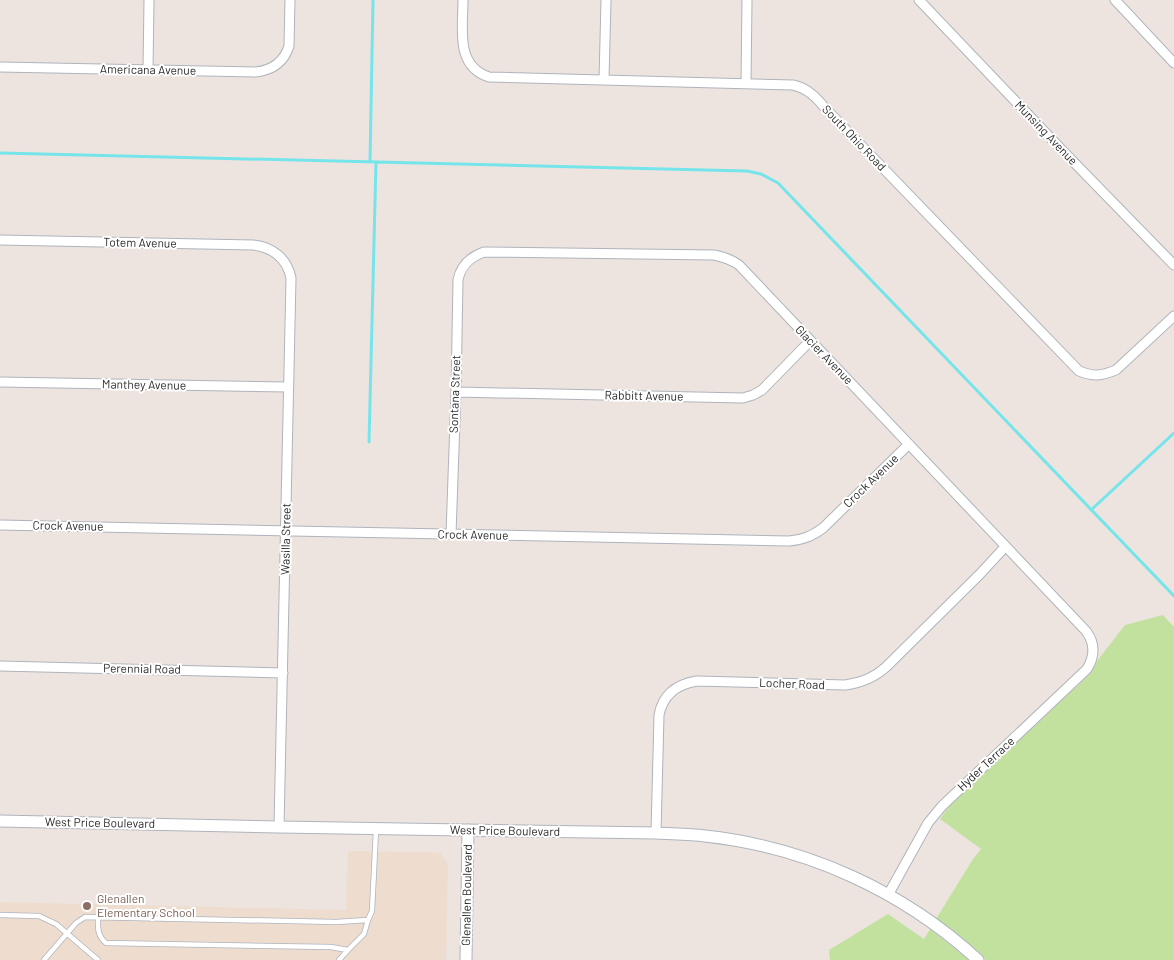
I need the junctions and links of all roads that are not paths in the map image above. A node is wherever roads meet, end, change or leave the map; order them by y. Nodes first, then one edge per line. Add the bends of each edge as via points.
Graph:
1 (149, 0) edge
2 (290, 0) edge
3 (463, 0) edge
4 (606, 0) edge
5 (747, 0) edge
6 (919, 0) edge
7 (1114, 0) edge
8 (1174, 63) edge
9 (0, 67) edge
10 (148, 70) junction
11 (604, 80) junction
12 (746, 83) junction
13 (0, 240) edge
14 (278, 254) joint
15 (471, 258) joint
16 (1174, 265) edge
17 (1174, 316) edge
18 (810, 341) junction
19 (0, 382) edge
20 (288, 388) junction
21 (456, 392) junction
22 (909, 444) junction
23 (0, 525) edge
24 (286, 530) junction
25 (451, 534) junction
26 (1005, 547) junction
27 (1093, 643) joint
28 (0, 666) edge
29 (283, 673) junction
30 (0, 820) edge
31 (279, 827) junction
32 (376, 828) junction
33 (468, 830) junction
34 (656, 833) junction
35 (888, 895) junction
36 (0, 916) edge
37 (98, 917) junction
38 (368, 920) junction
39 (68, 933) junction
40 (348, 950) junction
41 (44, 960) edge
42 (98, 960) edge
43 (339, 960) edge
44 (466, 960) edge
45 (978, 960) edge

1 - 10 street
2 - 10 street, Americana Avenue via 288,50 280,63 272,68 256,72
3 - 11 street, South Ohio Road via 462,45 465,57 476,70 489,77
4 - 11 street
5 - 12 street
6 - 16 street, Munsing Avenue
7 - 8 street
9 - 10 street, Americana Avenue
11 - 12 street, South Ohio Road
12 - 17 street, South Ohio Road via 793,85 815,96 1075,368 1098,376 1116,370
13 - 14 street, Totem Avenue via 253,245
14 - 20 street, Wasilla Street via 286,263 291,278
15 - 18 street, Glacier Avenue via 484,252 723,256 739,265
15 - 21 street, Sontana Street via 458,280
18 - 21 street, Rabbitt Avenue via 762,390 743,398
18 - 22 street, Glacier Avenue
19 - 20 street, Manthey Avenue
20 - 24 street, Wasilla Street
21 - 25 street, Sontana Street
22 - 25 street, Crock Avenue via 823,528 800,540
22 - 26 street, Glacier Avenue
23 - 24 street, Crock Avenue
24 - 25 street, Crock Avenue
24 - 29 street, Wasilla Street
26 - 27 street, Glacier Avenue via 1086,631
26 - 34 street, Locher Road via 886,667 868,680 845,685 698,681 688,682 670,692 659,715
27 - 35 street, Hyder Terrace via 1093,656 1087,669 949,799 928,823
28 - 29 street, Perennial Road
29 - 31 street, Wasilla Street
30 - 31 street, West Price Boulevard
31 - 32 street, West Price Boulevard
32 - 33 street, West Price Boulevard
32 - 38 lane via 372,911
33 - 34 street, West Price Boulevard
33 - 44 street, Glenallen Boulevard
34 - 35 street, West Price Boulevard via 706,836 783,851 861,880
35 - 45 street, West Price Boulevard via 929,921
36 - 39 lane via 40,916
37 - 38 lane
37 - 39 lane via 86,917
37 - 40 lane via 101,940 106,943 331,946
38 - 40 lane via 364,934
39 - 41 lane
39 - 42 lane
40 - 43 lane

